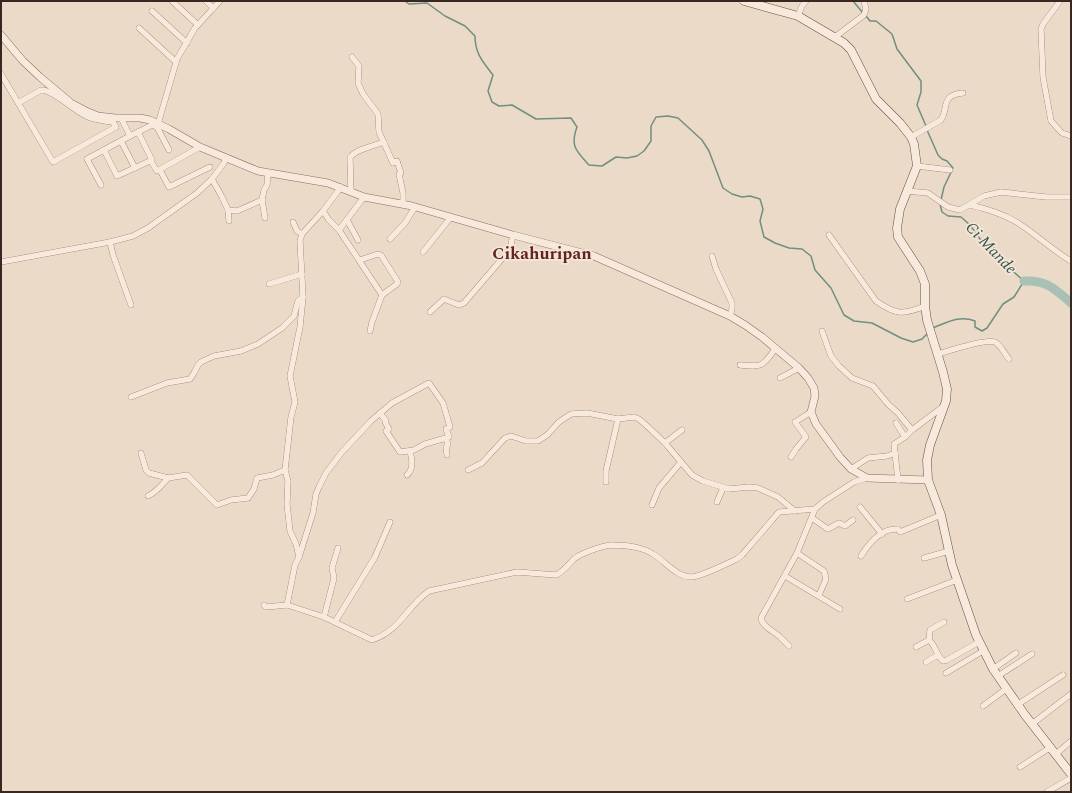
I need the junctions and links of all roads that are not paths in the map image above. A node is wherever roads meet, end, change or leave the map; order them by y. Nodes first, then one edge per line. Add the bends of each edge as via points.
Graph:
1 (172, 1) edge
2 (206, 1) edge
3 (220, 1) edge
4 (744, 1) edge
5 (806, 1) edge
6 (864, 1) edge
7 (1060, 1) edge
8 (213, 8) junction
9 (152, 11) dead end
10 (798, 16) junction
11 (198, 25) junction
12 (139, 28) dead end
13 (1, 35) edge
14 (835, 37) junction
15 (187, 43) junction
16 (352, 57) dead end
17 (176, 62) junction
18 (1, 74) edge
19 (963, 93) dead end
20 (18, 103) junction
21 (121, 118) junction
22 (113, 120) junction
23 (158, 124) junction
24 (138, 132) junction
25 (130, 136) junction
26 (1071, 136) edge
27 (911, 137) junction
28 (121, 141) junction
29 (384, 142) junction
30 (200, 147) junction
31 (104, 150) junction
32 (169, 150) dead end
33 (226, 157) junction
34 (152, 163) dead end
35 (917, 166) junction
36 (210, 167) dead end
37 (135, 168) junction
38 (160, 170) junction
39 (950, 170) dead end
40 (268, 174) junction
41 (212, 179) junction
42 (101, 185) dead end
43 (341, 187) junction
44 (907, 191) junction
45 (351, 192) junction
46 (364, 197) junction
47 (1071, 197) edge
48 (262, 200) junction
49 (403, 204) junction
50 (970, 205) junction
51 (415, 207) junction
52 (228, 210) junction
53 (323, 211) junction
54 (451, 217) junction
55 (265, 218) dead end
56 (347, 220) junction
57 (229, 221) dead end
58 (293, 222) dead end
59 (339, 230) junction
60 (302, 234) junction
61 (513, 235) junction
62 (829, 235) dead end
63 (390, 239) dead end
64 (358, 240) dead end
65 (110, 242) junction
66 (424, 252) dead end
67 (712, 256) dead end
68 (360, 260) junction
69 (1071, 261) edge
70 (1, 262) edge
71 (302, 274) junction
72 (269, 284) dead end
73 (382, 295) junction
74 (303, 297) junction
75 (131, 305) dead end
76 (925, 306) junction
77 (430, 312) dead end
78 (730, 316) junction
79 (370, 331) dead end
80 (822, 331) dead end
81 (775, 349) junction
82 (938, 354) junction
83 (1009, 359) dead end
84 (740, 365) dead end
85 (799, 368) junction
86 (780, 378) dead end
87 (131, 397) dead end
88 (944, 406) junction
89 (812, 409) junction
90 (380, 413) junction
91 (618, 419) junction
92 (896, 423) dead end
93 (682, 430) dead end
94 (912, 430) junction
95 (905, 437) junction
96 (446, 438) junction
97 (665, 443) junction
98 (410, 450) junction
99 (140, 453) dead end
100 (895, 453) junction
101 (447, 455) dead end
102 (791, 457) dead end
103 (681, 462) junction
104 (851, 469) junction
105 (285, 470) junction
106 (468, 470) dead end
107 (407, 475) dead end
108 (168, 478) junction
109 (867, 478) junction
110 (898, 480) junction
111 (928, 480) junction
112 (606, 482) dead end
113 (723, 488) junction
114 (148, 496) dead end
115 (717, 502) dead end
116 (652, 504) dead end
117 (860, 507) dead end
118 (815, 509) junction
119 (795, 511) junction
120 (941, 515) junction
121 (812, 518) junction
122 (853, 520) dead end
123 (390, 522) dead end
124 (882, 534) junction
125 (338, 548) dead end
126 (949, 551) junction
127 (798, 553) junction
128 (861, 556) dead end
129 (299, 557) junction
130 (924, 558) dead end
131 (785, 576) junction
132 (957, 580) junction
133 (819, 595) junction
134 (907, 599) dead end
135 (264, 606) dead end
136 (287, 606) junction
137 (840, 609) dead end
138 (324, 617) junction
139 (335, 622) junction
140 (944, 622) dead end
141 (929, 640) junction
142 (979, 642) junction
143 (789, 646) dead end
144 (916, 646) dead end
145 (983, 651) junction
146 (1016, 653) dead end
147 (1032, 654) dead end
148 (938, 655) junction
149 (926, 662) dead end
150 (993, 669) junction
151 (946, 673) dead end
152 (1063, 675) dead end
153 (998, 676) junction
154 (1006, 689) junction
155 (1071, 694) edge
156 (1018, 705) junction
157 (983, 706) dead end
158 (1032, 724) junction
159 (1071, 741) edge
160 (1051, 747) junction
161 (1056, 754) junction
162 (1020, 767) dead end
163 (1071, 774) edge
164 (1071, 778) edge
165 (1047, 792) edge

1 - 11 street
2 - 8 street
3 - 8 street
4 - 10 main road
5 - 10 street
6 - 14 street via 865,13
7 - 26 street via 1041,29 1043,77 1051,121 1062,133
8 - 11 street
9 - 15 street
10 - 14 main road
11 - 15 street
12 - 17 street
13 - 22 street via 30,69 71,103
14 - 27 main road via 851,50 876,99
15 - 17 street
16 - 29 street via 359,66 358,83 362,94 378,114 379,132
17 - 23 street
18 - 20 street
19 - 27 street via 953,95 948,100 942,119
20 - 22 street via 43,89 87,117 100,121
20 - 22 street via 53,162 116,127
21 - 22 street
21 - 23 street via 140,118
21 - 25 street
23 - 30 street
24 - 25 street
24 - 32 street via 152,125 157,127
24 - 37 street via 152,160
25 - 28 street
27 - 35 main road
28 - 31 street
28 - 37 street
29 - 45 street via 351,155
29 - 49 street via 393,163 397,161 401,173 398,174
30 - 33 street
30 - 38 street
31 - 37 street via 117,176
31 - 42 street via 87,159
33 - 40 street
33 - 41 street
34 - 38 street via 157,171
35 - 39 street
35 - 44 main road
36 - 38 street via 169,187
40 - 43 street via 319,180
40 - 48 street
41 - 52 street
41 - 65 street via 148,228 133,236
43 - 45 street
43 - 53 street
44 - 50 street via 928,194 955,210
44 - 76 main road via 900,209 897,232 925,284
45 - 46 street
46 - 49 street
46 - 56 street
47 - 50 street via 1001,192 988,194
48 - 52 street via 237,211
48 - 55 street
49 - 51 street
50 - 69 street via 991,210 1018,223
51 - 54 street
51 - 63 street
52 - 57 street
53 - 59 street
53 - 60 street
54 - 61 street
54 - 66 street
56 - 59 street
56 - 64 street
58 - 60 street via 297,231
59 - 68 street
60 - 71 street
61 - 77 street via 507,253 464,303 459,305 444,299
61 - 78 street via 606,260
62 - 76 street via 876,301 901,314
65 - 70 street
65 - 75 street via 112,255
67 - 78 street via 732,304
68 - 73 street
68 - 73 street via 378,254 398,282
71 - 72 street
71 - 74 street
73 - 79 street
74 - 87 street via 298,301 294,316 282,328 258,344 201,362 190,379 167,383
74 - 105 street via 290,376 295,402
76 - 82 main road via 929,329
78 - 81 street
80 - 94 street via 831,356 839,366 852,378 873,386
81 - 84 street via 765,363 755,366
81 - 85 street
82 - 83 street via 992,342 998,345
82 - 88 main road via 947,390
85 - 86 street
85 - 89 street via 814,388
88 - 94 street
88 - 111 main road via 930,445 927,460
89 - 102 street via 795,422 806,437
89 - 104 street via 816,424
90 - 96 street via 392,403 429,383 442,403 450,427 446,429
90 - 98 street via 389,429 386,431 400,452
90 - 129 street via 342,452 322,480
91 - 97 street via 639,419
91 - 106 street via 587,413 571,414 538,441 526,441 511,436 505,438 482,464
91 - 112 street via 606,471
92 - 95 street
93 - 97 street
94 - 95 street
95 - 100 street via 894,444
96 - 98 street
96 - 101 street
97 - 103 street
98 - 107 street via 412,467
99 - 108 street via 149,473
100 - 104 street via 868,458
100 - 110 street
103 - 113 street via 692,475
103 - 116 street via 659,488
104 - 109 street
105 - 108 street via 257,478 248,498 217,505 187,475
105 - 129 street via 288,481 290,531
108 - 114 street
109 - 110 street
109 - 118 street via 854,482
110 - 111 street
111 - 120 main road
113 - 115 street
113 - 119 street via 758,488 778,497
117 - 124 street
118 - 119 street
118 - 121 street
119 - 139 street via 780,511 737,559 693,577 682,574 646,550 611,545 582,554 556,574 517,572 429,591 393,629 372,640
120 - 124 street via 900,532 898,528 892,528
120 - 126 main road
121 - 122 street via 828,529 838,524 845,526
121 - 127 street
123 - 139 street via 375,557
124 - 128 street
125 - 138 street via 332,568 334,578
126 - 130 street
126 - 132 main road
127 - 131 street
127 - 133 street via 824,571 826,579
129 - 136 street
131 - 133 street
131 - 143 street via 761,618 767,627
132 - 134 street
132 - 142 main road
133 - 137 street
135 - 136 street
136 - 138 street
138 - 139 street
140 - 141 street via 930,630
141 - 144 street
141 - 148 street
142 - 145 main road
142 - 148 street via 947,660 943,661
145 - 150 main road
145 - 151 street
146 - 150 street
147 - 153 street
148 - 149 street
150 - 153 main road
152 - 156 street
153 - 154 main road
154 - 156 main road
154 - 157 street
155 - 158 street
156 - 158 main road
158 - 160 main road
159 - 161 street
160 - 161 main road
160 - 162 street
161 - 163 main road
164 - 165 street

